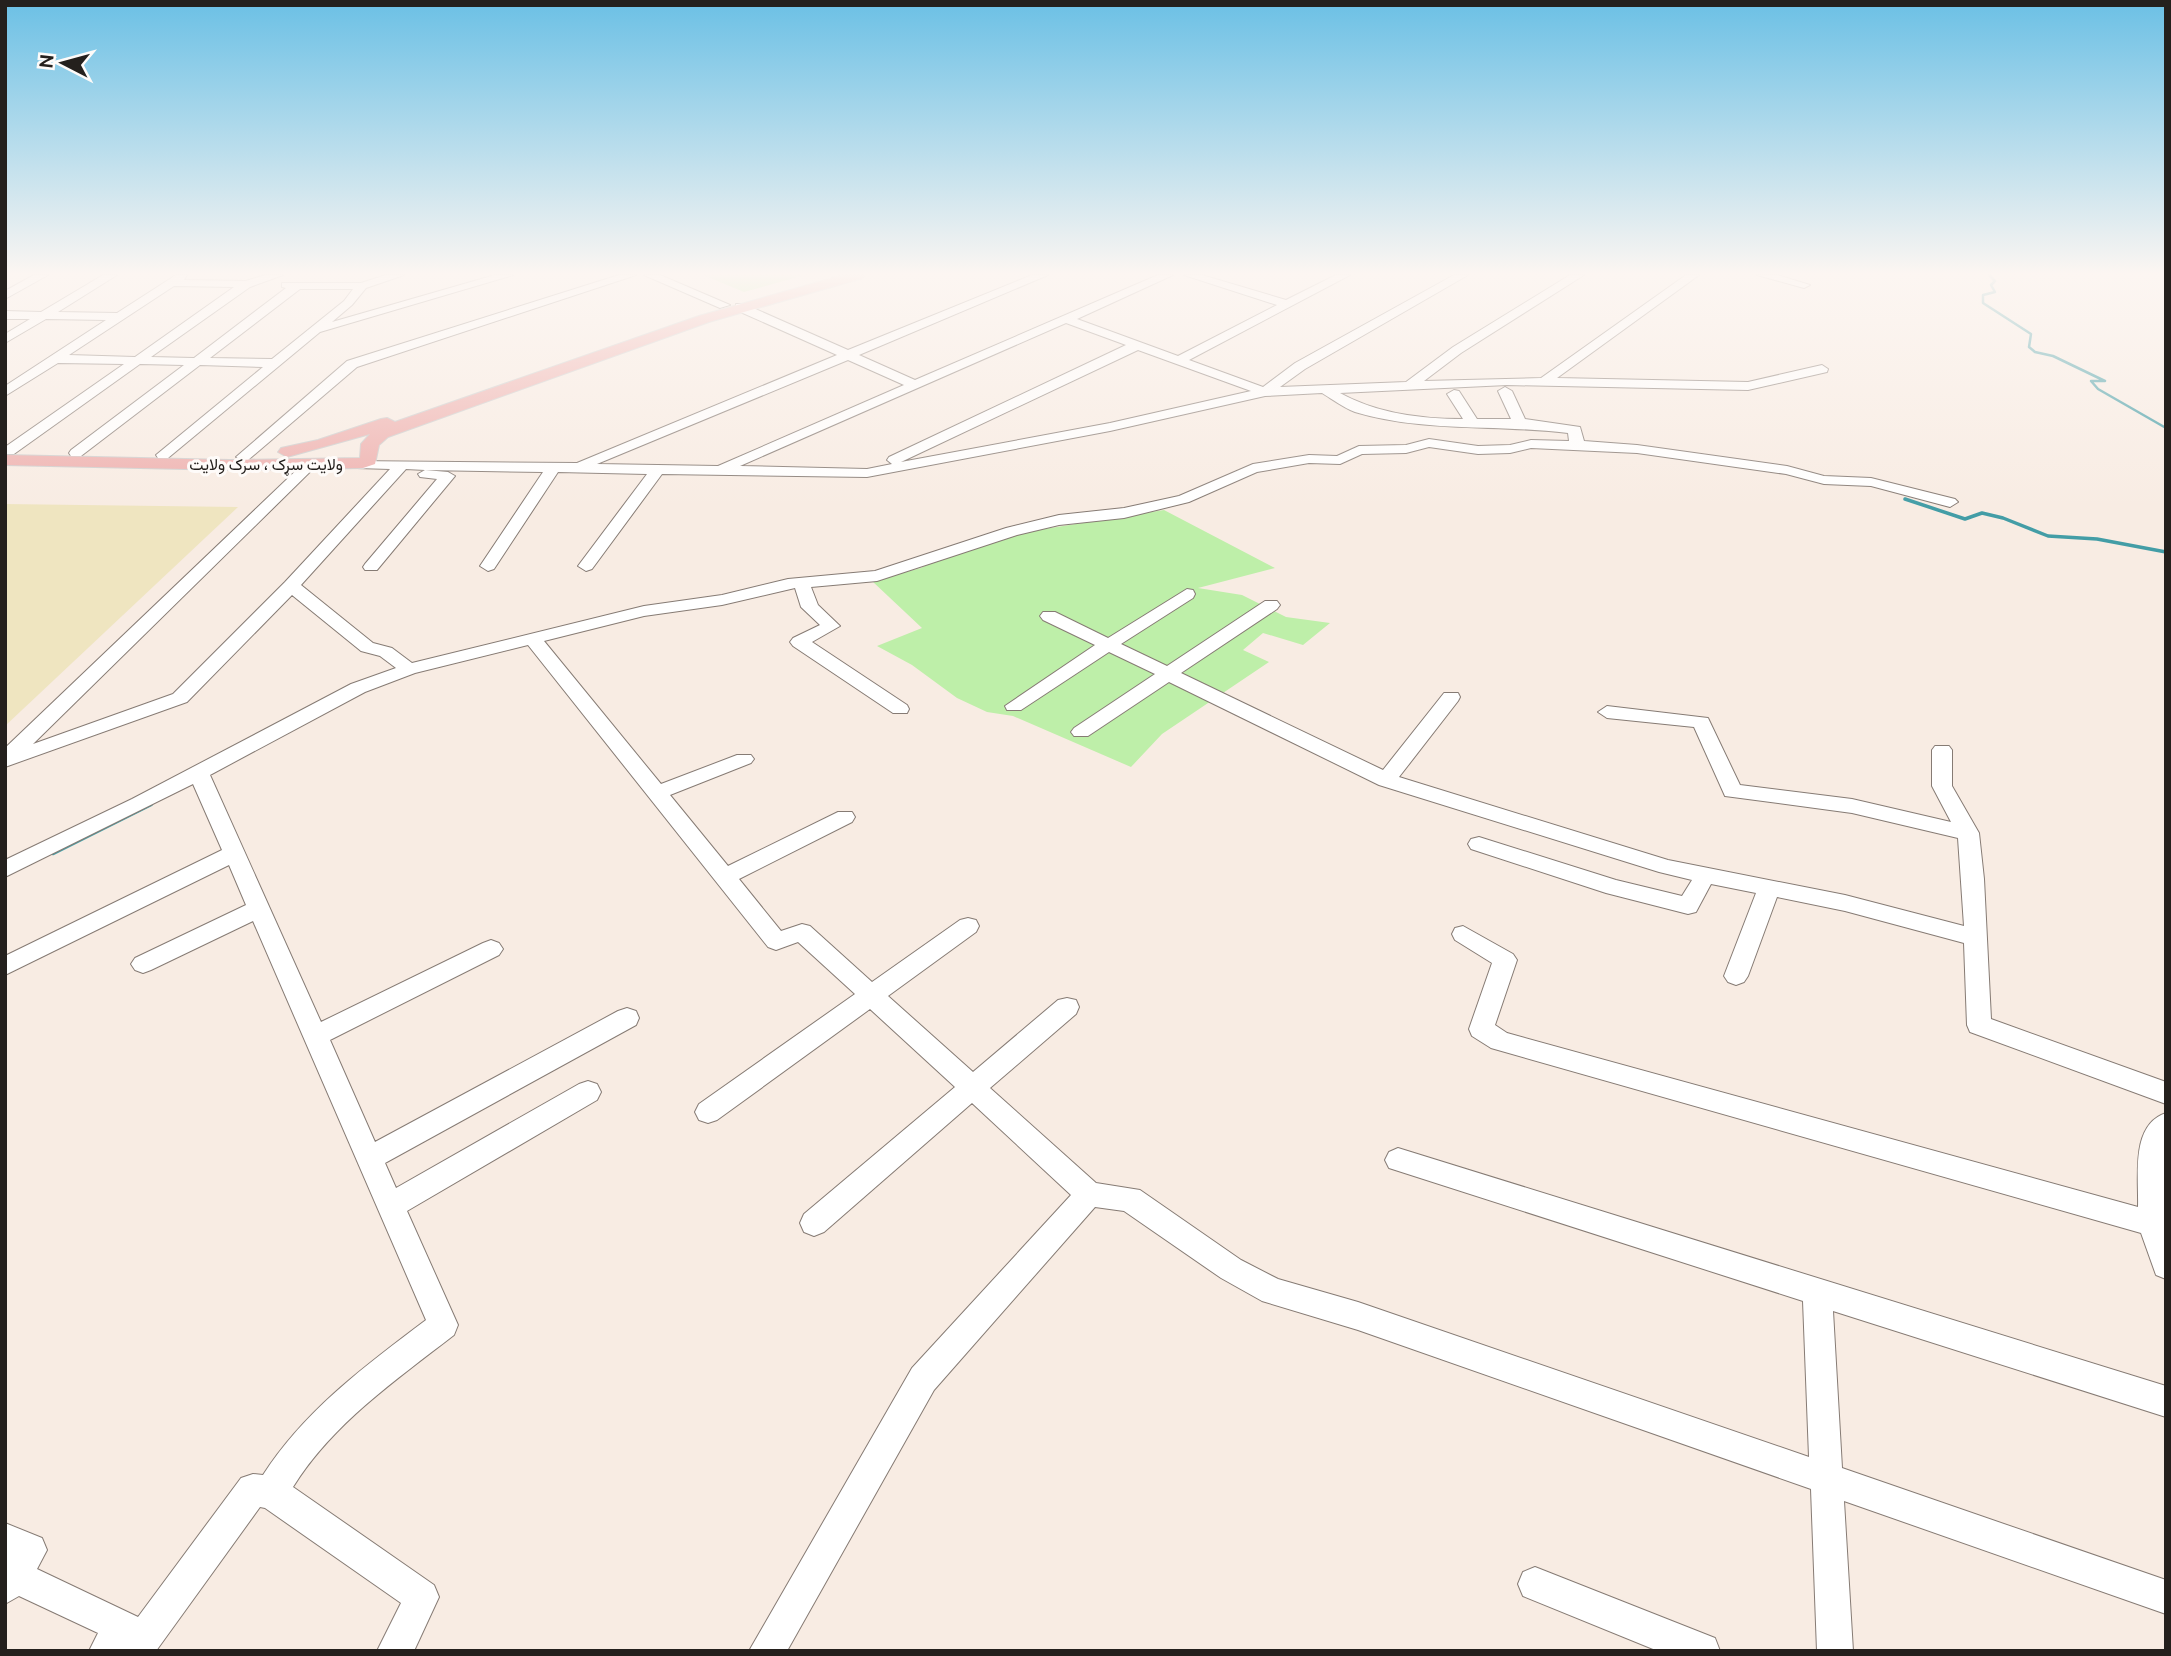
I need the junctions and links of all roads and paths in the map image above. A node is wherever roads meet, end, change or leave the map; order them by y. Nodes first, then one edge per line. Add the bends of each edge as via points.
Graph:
1 (65, 352) edge
2 (149, 352) edge
3 (209, 352) edge
4 (287, 352) edge
5 (389, 352) edge
6 (600, 352) edge
7 (844, 352) edge
8 (852, 352) edge
9 (989, 352) edge
10 (1122, 352) edge
11 (1160, 352) edge
12 (1194, 352) edge
13 (1324, 352) edge
14 (1454, 352) edge
15 (1585, 352) edge
16 (848, 354) junction
17 (55, 359) junction
18 (1181, 359) junction
19 (137, 361) junction
20 (196, 362) junction
21 (274, 363) junction
22 (1822, 369) dead end
23 (1542, 383) junction
24 (915, 384) junction
25 (1411, 384) junction
26 (1324, 389) junction
27 (1505, 391) dead end
28 (5, 392) edge
29 (1265, 392) junction
30 (1454, 394) dead end
31 (1520, 423) junction
32 (1472, 424) junction
33 (378, 430) junction
34 (1577, 445) junction
35 (76, 453) junction
36 (6, 454) edge
37 (163, 455) junction
38 (243, 457) junction
39 (311, 464) junction
40 (358, 464) junction
41 (553, 468) junction
42 (574, 468) junction
43 (659, 468) junction
44 (398, 469) junction
45 (719, 471) junction
46 (867, 473) junction
47 (1950, 502) dead end
48 (488, 566) dead end
49 (586, 566) dead end
50 (371, 567) dead end
51 (802, 584) junction
52 (291, 586) junction
53 (1186, 594) dead end
54 (1271, 605) dead end
55 (1049, 617) dead end
56 (533, 639) junction
57 (1108, 645) junction
58 (409, 669) junction
59 (1168, 674) junction
60 (1451, 696) dead end
61 (1014, 706) dead end
62 (900, 709) dead end
63 (1607, 712) dead end
64 (1081, 732) dead end
65 (1942, 750) dead end
66 (744, 759) dead end
67 (5, 760) edge
68 (198, 771) junction
69 (1385, 780) junction
70 (657, 793) junction
71 (845, 817) dead end
72 (1968, 833) junction
73 (1479, 844) dead end
74 (235, 853) junction
75 (5, 869) edge
76 (724, 877) junction
77 (1704, 877) junction
78 (1769, 889) junction
79 (259, 908) junction
80 (968, 926) dead end
81 (1463, 934) dead end
82 (1975, 937) junction
83 (491, 949) dead end
84 (143, 964) dead end
85 (5, 965) edge
86 (1736, 976) dead end
87 (871, 996) junction
88 (1067, 1007) dead end
89 (627, 1018) dead end
90 (316, 1036) junction
91 (972, 1088) junction
92 (588, 1092) dead end
93 (2166, 1093) edge
94 (708, 1112) dead end
95 (2166, 1124) edge
96 (369, 1158) junction
97 (1398, 1160) dead end
98 (1089, 1194) junction
99 (390, 1206) junction
100 (814, 1223) dead end
101 (2152, 1223) junction
102 (2166, 1266) edge
103 (1817, 1292) junction
104 (2166, 1402) edge
105 (1827, 1479) junction
106 (271, 1492) junction
107 (5, 1540) edge
108 (9, 1581) edge
109 (1535, 1584) dead end
110 (2166, 1597) edge
111 (128, 1644) edge
112 (395, 1651) edge
113 (767, 1651) edge
114 (1702, 1651) edge
115 (1835, 1651) edge

1 - 17 street
2 - 19 street
3 - 20 street
4 - 21 street
5 - 38 street via 352,364
6 - 33 main road, ولایت سړک ، سرک ولایت
7 - 16 street
8 - 16 street
9 - 24 street
10 - 46 street
11 - 18 street
12 - 18 street
13 - 29 street
14 - 25 street
15 - 23 street
16 - 24 street
16 - 42 street
17 - 19 street
17 - 28 street
18 - 29 street
19 - 20 street
19 - 36 street
20 - 21 street
20 - 35 street
21 - 37 street
22 - 23 street via 1748,386
23 - 25 street
24 - 45 street
25 - 26 street
26 - 29 street
26 - 32 street via 1357,408 1383,415
27 - 31 street
29 - 46 street via 1110,428
30 - 32 street
31 - 32 street
31 - 34 street via 1575,430
33 - 38 main road, ولایت سړک ، سرک ولایت via 294,452
33 - 40 main road, ولایت سړک ، سرک ولایت via 370,444 369,460
34 - 47 street via 1787,470 1824,480 1871,482
34 - 51 street via 1478,450 1429,443 1406,449 1359,450 1340,460 1291,461 1253,468 1184,499 1012,531 877,576
35 - 36 main road, ولایت سړک ، سرک ولایت
35 - 37 main road, ولایت سړک ، سرک ولایت
36 - 39 main road, ولایت سړک ، سرک ولایت
37 - 38 main road, ولایت سړک ، سرک ولایت
39 - 40 main road, ولایت سړک ، سرک ولایت
39 - 67 street
40 - 44 street
41 - 42 street
41 - 44 street
41 - 48 street
42 - 43 street
43 - 45 street
43 - 49 street
44 - 50 street via 448,476
44 - 52 street
45 - 46 street
51 - 56 street via 644,611
51 - 62 street via 810,607 831,626 799,642
52 - 58 street via 367,647 386,652
52 - 67 street via 180,698
53 - 57 street
54 - 59 street
55 - 57 street
56 - 58 street
56 - 70 street
57 - 59 street
57 - 61 street
58 - 68 street via 358,688
59 - 64 street
59 - 69 street
60 - 69 street
63 - 72 street via 1701,722 1732,791 1852,806
65 - 72 street via 1941,786
66 - 70 street
68 - 74 street
68 - 75 street
69 - 77 street
70 - 76 street
71 - 76 street
72 - 82 street
73 - 77 street via 1688,906
74 - 79 street
74 - 85 street
76 - 87 street via 776,941 802,932
77 - 78 street
78 - 82 street via 1845,903
78 - 86 street
79 - 84 street
79 - 90 street
80 - 87 street
81 - 101 street via 1505,960 1481,1029 1500,1041
82 - 93 street via 1979,1025
83 - 90 street
87 - 91 street
87 - 94 street
88 - 91 street
89 - 96 street
90 - 96 street
91 - 98 street
91 - 100 street
92 - 99 street
95 - 101 street via 2153,1142
96 - 99 street
97 - 103 street
98 - 105 street via 1130,1199 1231,1269 1272,1291 1358,1316
98 - 113 street via 923,1379
99 - 106 street via 443,1325 357,1392 287,1462
101 - 102 street
103 - 104 street
103 - 105 street
105 - 110 street
105 - 115 street
106 - 111 street via 253,1490
106 - 112 street via 422,1597
107 - 108 street via 30,1550
108 - 111 street
109 - 114 street

